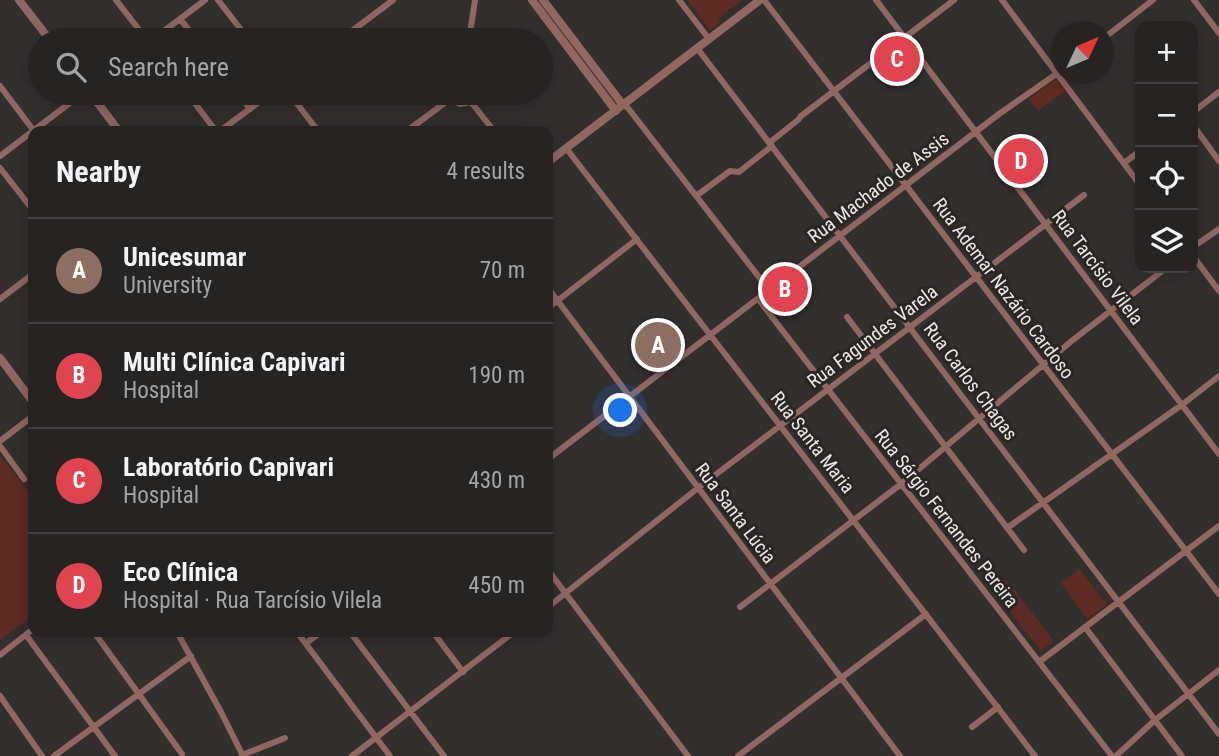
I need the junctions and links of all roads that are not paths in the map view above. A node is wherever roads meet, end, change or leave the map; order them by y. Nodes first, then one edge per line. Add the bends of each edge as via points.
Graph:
1 (19, 0) edge
2 (116, 0) edge
3 (205, 0) edge
4 (218, 0) edge
5 (393, 0) edge
6 (475, 0) edge
7 (532, 0) edge
8 (543, 0) edge
9 (679, 0) edge
10 (762, 0) edge
11 (876, 0) edge
12 (954, 0) edge
13 (1002, 0) edge
14 (1153, 0) edge
15 (1194, 0) edge
16 (180, 19) junction
17 (41, 28) edge
18 (139, 28) edge
19 (167, 28) edge
20 (187, 28) edge
21 (240, 28) edge
22 (356, 28) edge
23 (471, 28) edge
24 (1114, 30) edge
25 (1219, 33) edge
26 (904, 38) junction
27 (709, 39) junction
28 (697, 48) junction
29 (1051, 62) edge
30 (1051, 78) edge
31 (1068, 84) edge
32 (0, 86) edge
33 (834, 91) junction
34 (1219, 92) edge
35 (68, 105) edge
36 (99, 105) edge
37 (197, 105) edge
38 (247, 105) edge
39 (255, 105) edge
40 (298, 105) edge
41 (438, 105) edge
42 (473, 105) edge
43 (1198, 107) edge
44 (619, 108) junction
45 (250, 109) junction
46 (30, 126) edge
47 (40, 126) edge
48 (115, 126) edge
49 (214, 126) edge
50 (225, 126) edge
51 (314, 126) edge
52 (413, 126) edge
53 (490, 126) edge
54 (976, 132) junction
55 (1198, 132) edge
56 (28, 135) edge
57 (771, 145) junction
58 (566, 148) junction
59 (1135, 155) edge
60 (0, 156) edge
61 (553, 158) edge
62 (1219, 161) edge
63 (1124, 163) junction
64 (0, 167) edge
65 (1135, 178) edge
66 (906, 185) junction
67 (1084, 195) dead end
68 (696, 196) junction
69 (28, 203) edge
70 (1046, 224) junction
71 (1219, 229) edge
72 (840, 236) junction
73 (637, 239) junction
74 (1198, 244) edge
75 (1198, 263) edge
76 (1159, 273) edge
77 (976, 277) junction
78 (28, 278) edge
79 (769, 290) junction
80 (1219, 291) edge
81 (553, 295) edge
82 (0, 299) edge
83 (758, 299) junction
84 (557, 301) junction
85 (553, 304) edge
86 (1111, 310) junction
87 (847, 317) dead end
88 (910, 327) junction
89 (710, 335) junction
90 (875, 354) junction
91 (0, 358) edge
92 (1043, 365) junction
93 (1219, 376) edge
94 (828, 389) junction
95 (28, 395) edge
96 (629, 397) junction
97 (1183, 404) junction
98 (979, 419) junction
99 (28, 420) edge
100 (780, 425) junction
101 (0, 443) edge
102 (946, 447) junction
103 (553, 454) edge
104 (1111, 454) junction
105 (1219, 454) edge
106 (24, 479) dead end
107 (901, 484) junction
108 (698, 488) junction
109 (1043, 502) junction
110 (854, 521) junction
111 (1219, 526) edge
112 (1007, 528) junction
113 (1024, 550) dead end
114 (1186, 551) junction
115 (553, 577) edge
116 (771, 584) junction
117 (566, 594) junction
118 (1219, 594) edge
119 (1119, 602) junction
120 (553, 603) edge
121 (740, 607) dead end
122 (926, 614) junction
123 (1085, 627) junction
124 (26, 635) joint
125 (98, 637) edge
126 (180, 637) edge
127 (302, 637) edge
128 (314, 637) edge
129 (354, 637) edge
130 (437, 637) edge
131 (507, 637) edge
132 (306, 643) junction
133 (0, 655) edge
134 (191, 656) junction
135 (1039, 662) junction
136 (1219, 670) edge
137 (463, 672) junction
138 (841, 678) junction
139 (1188, 693) junction
140 (139, 694) junction
141 (0, 696) edge
142 (998, 707) junction
143 (410, 711) junction
144 (1155, 720) junction
145 (94, 727) junction
146 (972, 727) dead end
147 (1219, 734) edge
148 (285, 738) dead end
149 (376, 738) junction
150 (182, 754) dead end
151 (242, 755) edge
152 (43, 756) edge
153 (54, 756) edge
154 (115, 756) edge
155 (352, 756) edge
156 (390, 756) edge
157 (444, 756) edge
158 (688, 756) edge
159 (738, 756) edge
160 (900, 756) edge
161 (1035, 756) edge
162 (1114, 756) edge
163 (1182, 756) edge

1 - 17 street
2 - 18 street
3 - 16 street
4 - 21 street
5 - 22 street
6 - 23 street
7 - 44 street
8 - 44 street
9 - 27 street
10 - 27 street
10 - 33 street, Rua Ademar Nazário Cardoso
11 - 26 street, Rua Tarcísio Vilela
12 - 26 street
13 - 29 street
14 - 24 street
15 - 25 street
16 - 19 street
16 - 20 street
26 - 33 street
26 - 54 street, Rua Tarcísio Vilela
27 - 28 street
28 - 44 street
28 - 57 street, Rua Carlos Chagas
30 - 54 street, Rua Machado de Assis
31 - 63 street
32 - 46 street
33 - 57 street
33 - 66 street, Rua Ademar Nazário Cardoso
34 - 43 street
35 - 47 street
36 - 48 street
37 - 49 street
38 - 45 street
39 - 45 street
40 - 51 street
41 - 52 street
42 - 53 street
44 - 58 street
44 - 68 street via 628,108
45 - 50 street
54 - 66 street, Rua Machado de Assis
54 - 70 street, Rua Tarcísio Vilela
55 - 62 street
56 - 60 street
57 - 68 street via 739,172 730,171
57 - 72 street, Rua Carlos Chagas
58 - 61 street
58 - 73 street, Rua Santa Maria
59 - 63 street
63 - 65 street
64 - 69 street
66 - 72 street, Rua Machado de Assis
66 - 77 street, Rua Ademar Nazário Cardoso
67 - 70 street, Rua Fagundes Varela
68 - 79 street
70 - 77 street, Rua Fagundes Varela
70 - 86 street, Rua Tarcísio Vilela
71 - 74 street
72 - 79 street, Rua Machado de Assis
72 - 88 street, Rua Carlos Chagas
73 - 84 street
73 - 89 street, Rua Santa Maria
75 - 80 street
76 - 86 street
77 - 88 street, Rua Fagundes Varela
77 - 92 street, Rua Ademar Nazário Cardoso
78 - 82 street
79 - 83 street, Rua Machado de Assis
81 - 84 street, Rua Santa Lúcia
83 - 89 street, Rua Machado de Assis
83 - 94 street, Rua Sérgio Fernandes Pereira
84 - 85 street
84 - 96 street, Rua Santa Lúcia
86 - 92 street
86 - 97 street, Rua Tarcísio Vilela
87 - 90 street
88 - 90 street, Rua Fagundes Varela
88 - 98 street, Rua Carlos Chagas
89 - 96 street, Rua Machado de Assis
89 - 100 street, Rua Santa Maria
90 - 94 street, Rua Fagundes Varela
90 - 102 street
91 - 95 street
92 - 98 street
92 - 104 street, Rua Ademar Nazário Cardoso
93 - 97 street
94 - 100 street, Rua Fagundes Varela
94 - 107 street, Rua Sérgio Fernandes Pereira
96 - 103 street, Rua Machado de Assis
96 - 108 street, Rua Santa Lúcia
97 - 104 street
97 - 105 street, Rua Tarcísio Vilela
98 - 102 street
98 - 109 street, Rua Carlos Chagas
99 - 101 street
100 - 108 street, Rua Fagundes Varela
100 - 110 street, Rua Santa Maria
101 - 106 street
102 - 107 street
102 - 112 street
104 - 109 street
104 - 114 street, Rua Ademar Nazário Cardoso
107 - 110 street
107 - 135 street, Rua Sérgio Fernandes Pereira
108 - 116 street, Rua Santa Lúcia
108 - 117 street, Rua Fagundes Varela
109 - 112 street
109 - 119 street, Rua Carlos Chagas
110 - 116 street
110 - 122 street, Rua Santa Maria
111 - 114 street
112 - 113 street
114 - 118 street, Rua Ademar Nazário Cardoso
114 - 119 street
115 - 117 street
116 - 121 street
116 - 138 street, Rua Santa Lúcia
117 - 120 street, Rua Fagundes Varela
117 - 158 street
119 - 123 street
119 - 139 street, Rua Carlos Chagas
122 - 138 street
122 - 142 street, Rua Santa Maria
123 - 135 street
123 - 144 street
124 - 133 street
124 - 145 street
125 - 140 street
126 - 134 street
127 - 132 street
128 - 132 street
129 - 143 street
130 - 137 street
131 - 137 street
132 - 149 street
134 - 140 street
134 - 151 street
135 - 162 street, Rua Sérgio Fernandes Pereira
136 - 139 street
137 - 143 street
138 - 159 street
138 - 160 street, Rua Santa Lúcia
139 - 144 street
139 - 147 street, Rua Carlos Chagas
140 - 145 street
140 - 150 street
141 - 152 street
142 - 146 street
142 - 161 street, Rua Santa Maria
143 - 149 street
143 - 157 street
144 - 162 street
144 - 163 street
145 - 153 street
145 - 154 street
148 - 151 street
149 - 155 street
149 - 156 street

